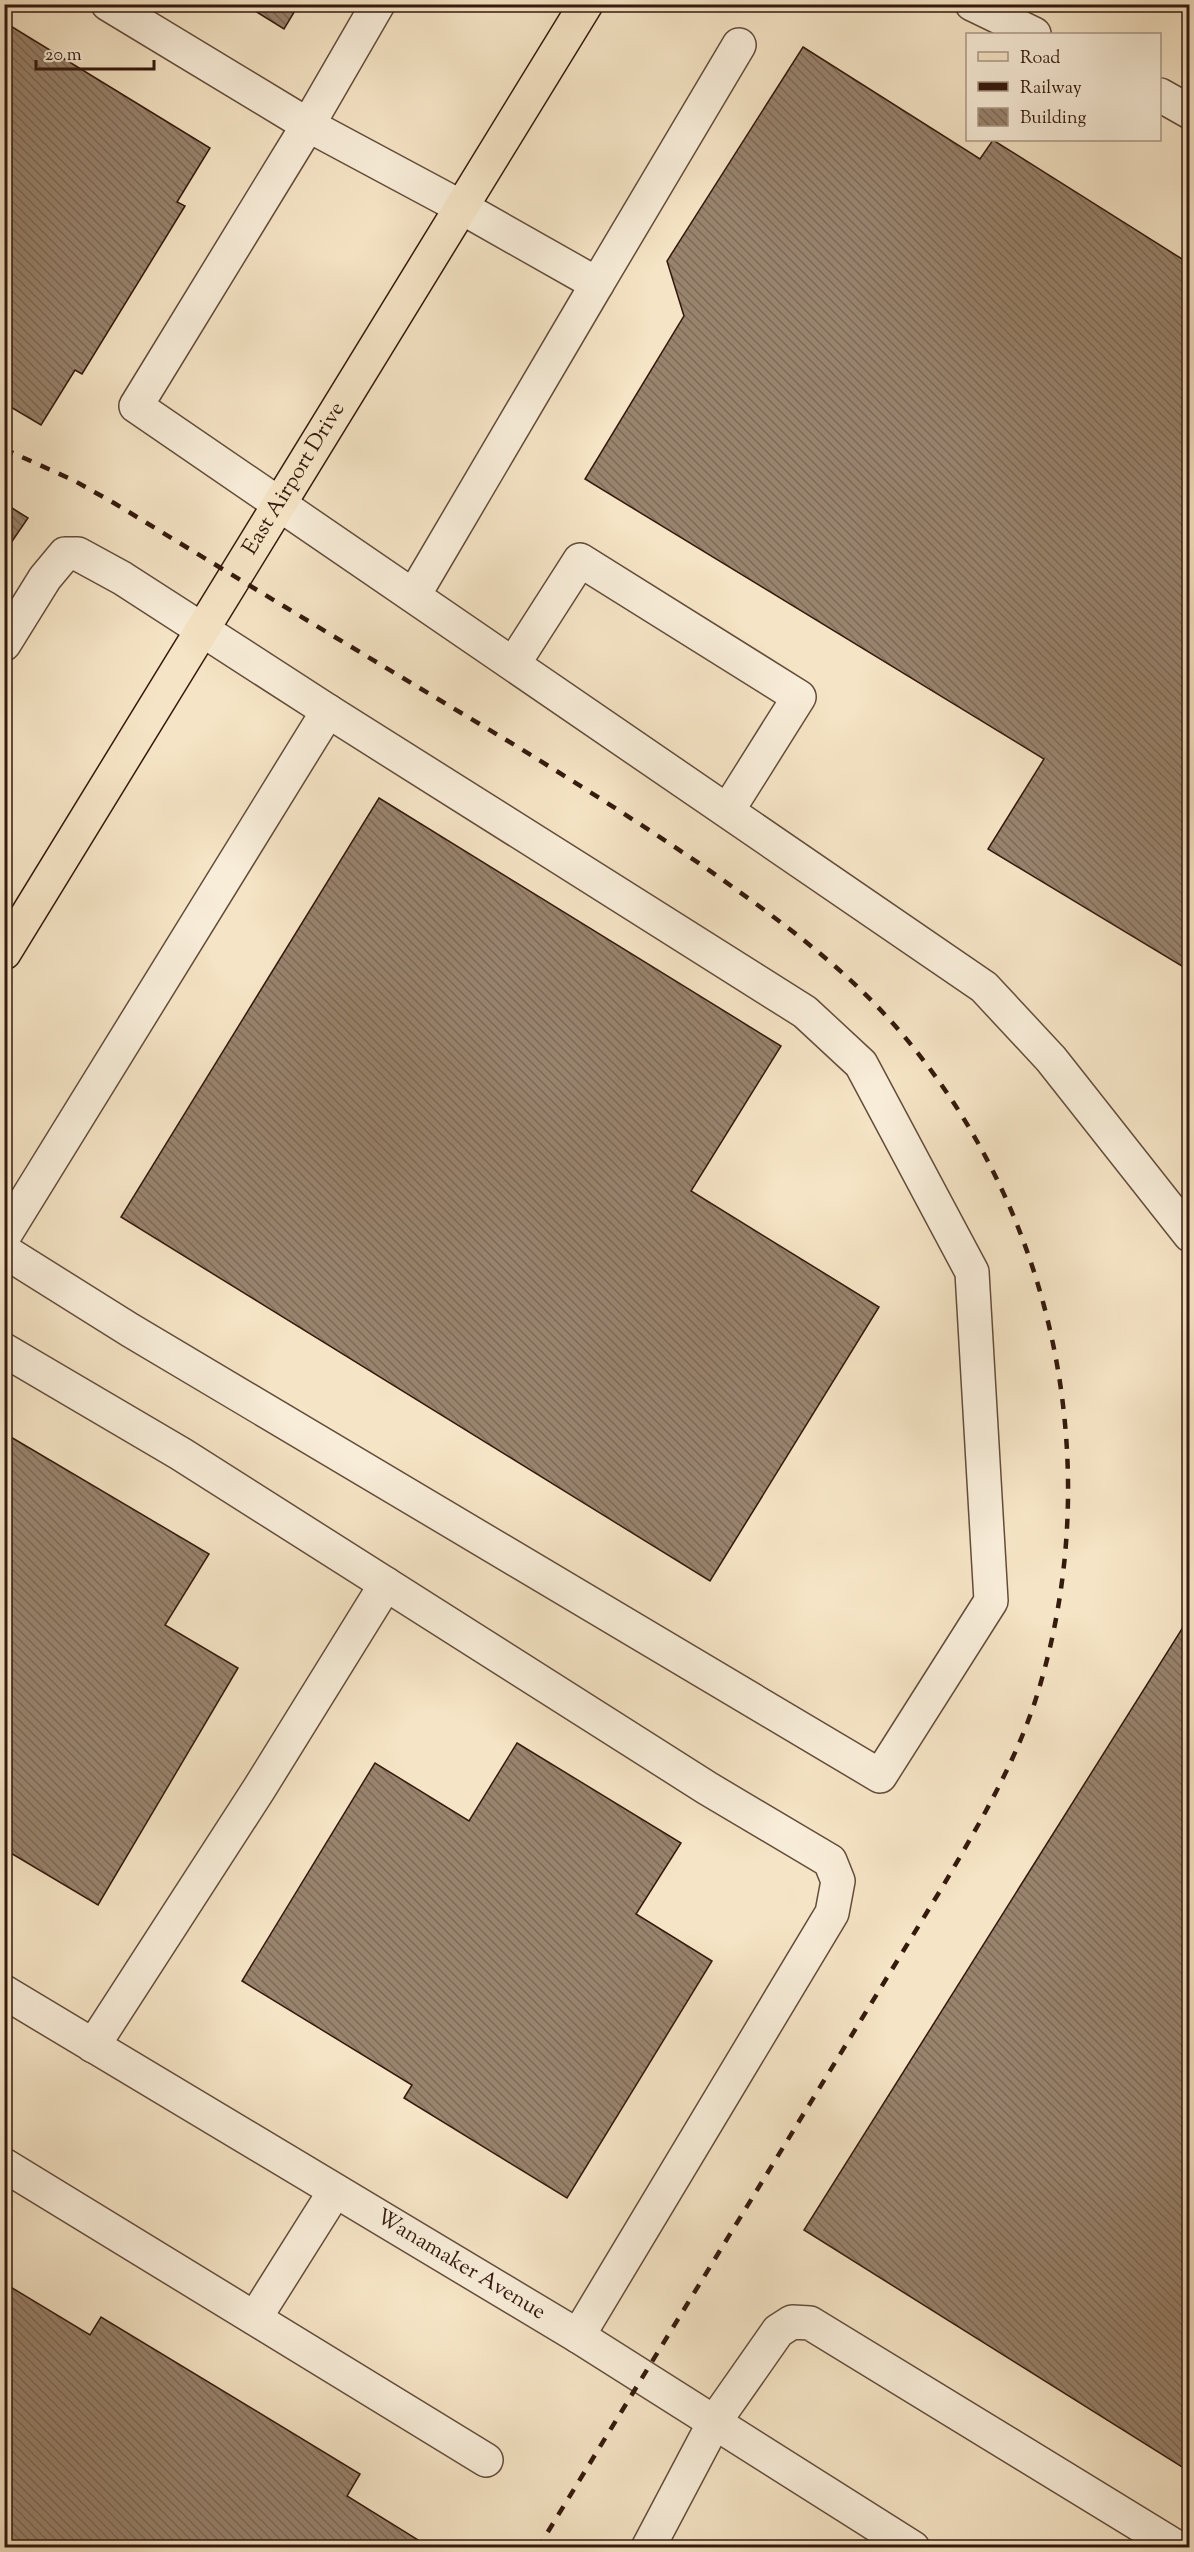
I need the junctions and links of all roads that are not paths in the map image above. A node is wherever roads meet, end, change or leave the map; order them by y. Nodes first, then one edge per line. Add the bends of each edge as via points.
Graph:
1 (108, 4) edge
2 (378, 4) edge
3 (586, 4) edge
4 (972, 4) edge
5 (1032, 33) edge
6 (739, 45) dead end
7 (1161, 97) edge
8 (1190, 112) edge
9 (308, 125) junction
10 (461, 207) junction
11 (597, 284) junction
12 (280, 502) junction
13 (414, 595) junction
14 (201, 629) junction
15 (4, 644) edge
16 (514, 663) junction
17 (328, 711) junction
18 (728, 810) junction
19 (6, 949) edge
20 (1190, 1235) edge
21 (4, 1236) edge
22 (4, 1251) edge
23 (4, 1350) edge
24 (386, 1584) junction
25 (4, 1992) edge
26 (93, 2046) junction
27 (4, 2165) edge
28 (335, 2191) junction
29 (255, 2318) junction
30 (578, 2336) junction
31 (715, 2421) junction
32 (486, 2460) dead end
33 (648, 2547) edge
34 (914, 2547) edge
35 (1178, 2547) edge

1 - 9 street
2 - 9 street
3 - 10 main road, East Airport Drive
4 - 5 street
6 - 11 street
7 - 8 street
9 - 10 street
9 - 12 street via 135,406
10 - 11 street
10 - 12 main road, East Airport Drive
11 - 13 street
12 - 13 street
12 - 14 main road, East Airport Drive
13 - 16 street
14 - 15 street via 78,554 65,554 45,578
14 - 17 street
14 - 19 main road, East Airport Drive
16 - 18 street
16 - 18 street via 580,560 799,697
17 - 21 street
17 - 22 street via 805,1012 861,1064 972,1272 991,1600 880,1776
18 - 20 street via 984,987 1051,1059
23 - 24 street via 181,1454
24 - 26 street
24 - 30 street via 707,1788 830,1861 838,1881 832,1913
25 - 26 street, Wanamaker Avenue
26 - 28 street, Wanamaker Avenue
27 - 29 street
28 - 29 street
28 - 30 street, Wanamaker Avenue
29 - 32 street
30 - 31 street, Wanamaker Avenue
31 - 33 street
31 - 34 street, Wanamaker Avenue
31 - 35 street via 778,2331 792,2322 810,2323

